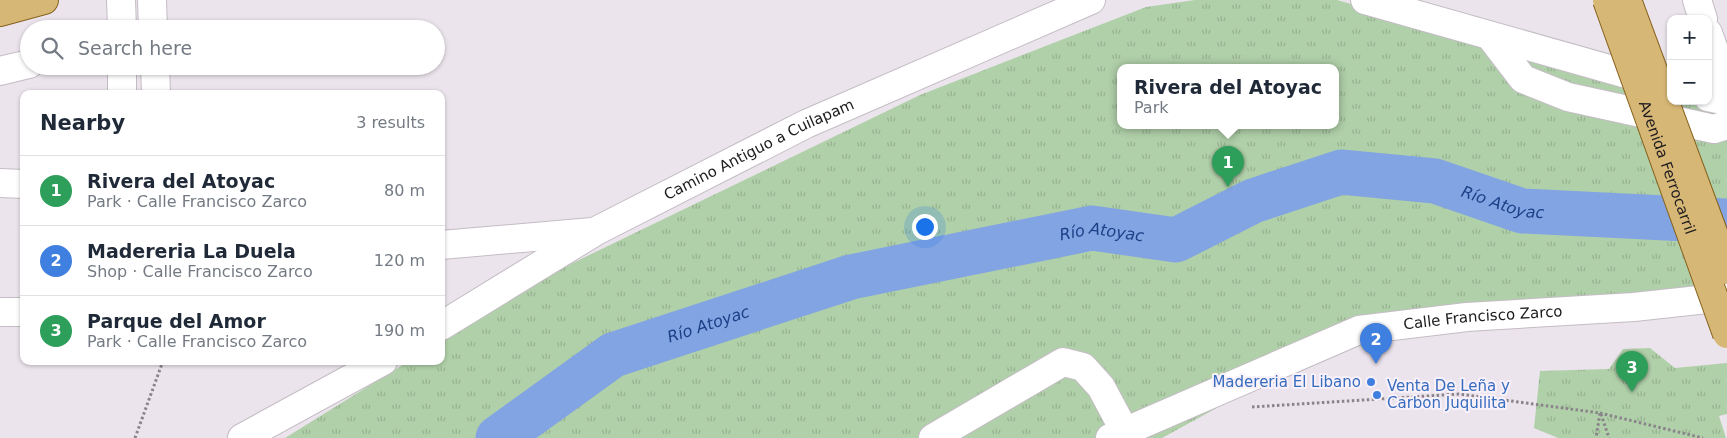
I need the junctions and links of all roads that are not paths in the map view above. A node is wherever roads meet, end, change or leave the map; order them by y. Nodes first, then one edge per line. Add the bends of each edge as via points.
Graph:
1 (44, 0) edge
2 (121, 0) edge
3 (152, 0) edge
4 (1091, 0) edge
5 (1365, 0) edge
6 (1607, 0) edge
7 (1627, 0) edge
8 (1697, 0) edge
9 (0, 12) edge
10 (1702, 15) edge
11 (122, 20) edge
12 (153, 20) edge
13 (1490, 36) junction
14 (1712, 44) edge
15 (20, 66) edge
16 (0, 72) edge
17 (122, 75) edge
18 (155, 75) edge
19 (1667, 85) edge
20 (1727, 86) edge
21 (122, 90) edge
22 (156, 90) edge
23 (1712, 98) edge
24 (1727, 101) edge
25 (1727, 125) edge
26 (0, 183) edge
27 (20, 184) edge
28 (596, 231) junction
29 (445, 245) edge
30 (1727, 270) edge
31 (1727, 297) edge
32 (0, 312) edge
33 (20, 312) edge
34 (445, 324) edge
35 (1727, 334) edge
36 (376, 365) edge
37 (1117, 434) edge
38 (242, 438) edge
39 (933, 438) edge

1 - 9 main road
2 - 11 street
3 - 12 street
4 - 28 street, Camino Antiguo a Cuilapam via 806,124
5 - 13 street
6 - 35 main road, Avenida Ferrocarril, bridge
7 - 30 main road, bridge
8 - 10 street
13 - 19 street
13 - 25 street via 1523,79 1568,97 1714,129
14 - 20 street
15 - 16 street
17 - 21 street
18 - 22 street
23 - 24 street
26 - 27 street
28 - 29 street
28 - 34 street, Camino Antiguo a Cuilapam
31 - 37 street, Calle Francisco Zarco via 1467,317 1359,330
32 - 33 street
36 - 38 street
37 - 39 street via 1101,387 1083,367 1063,362

